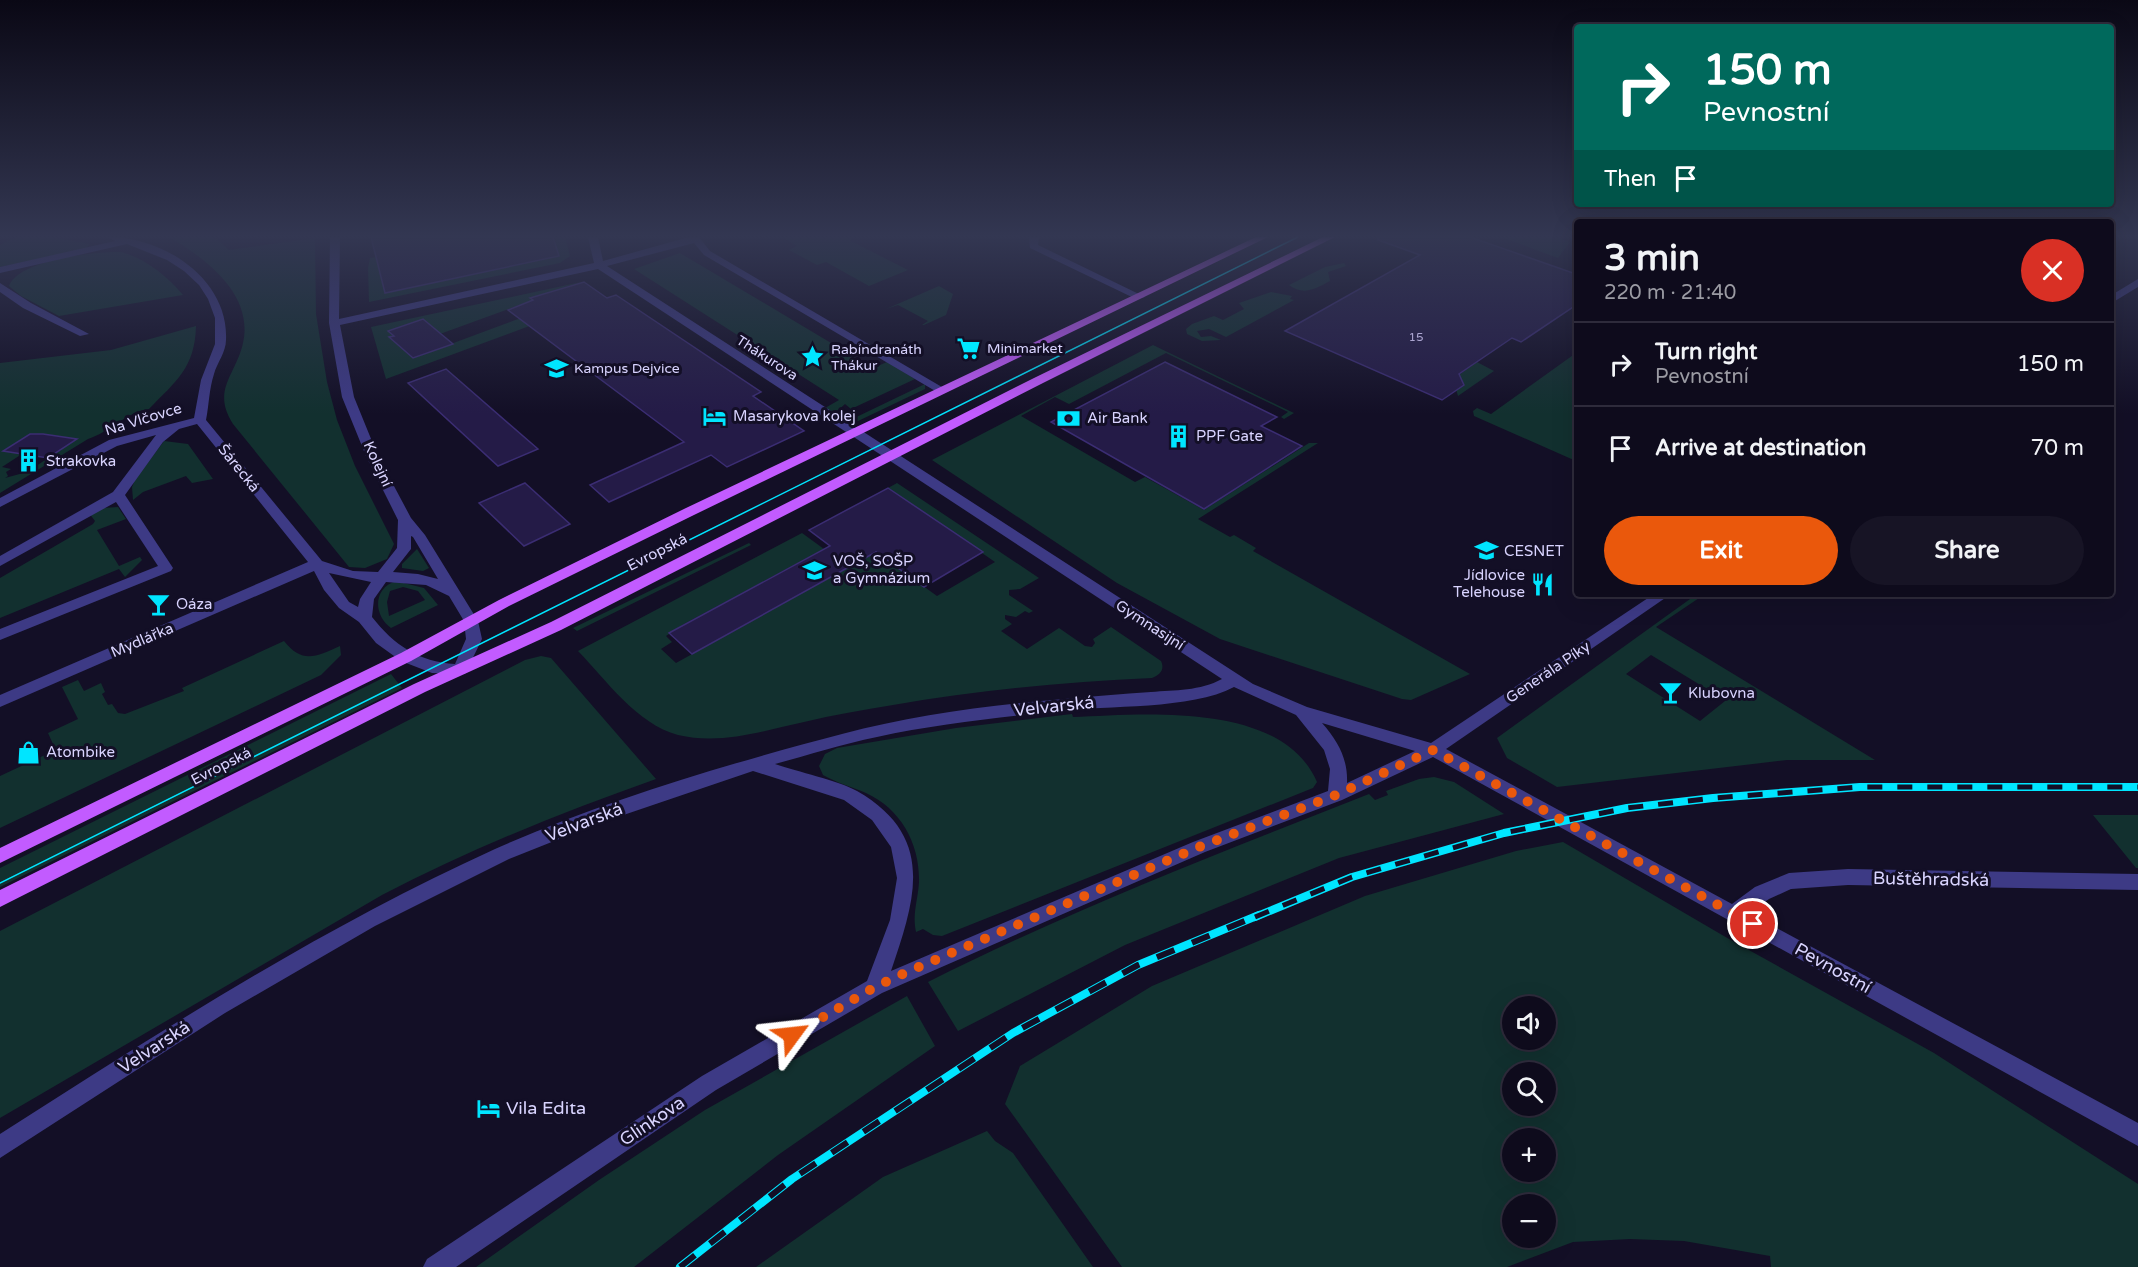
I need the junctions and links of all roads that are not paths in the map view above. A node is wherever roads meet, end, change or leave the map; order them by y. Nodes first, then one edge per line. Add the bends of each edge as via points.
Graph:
1 (13, 296) edge
2 (211, 296) edge
3 (334, 296) edge
4 (455, 296) edge
5 (643, 296) edge
6 (781, 296) edge
7 (1207, 296) edge
8 (1140, 297) edge
9 (334, 323) junction
10 (84, 334) dead end
11 (941, 390) junction
12 (200, 420) junction
13 (177, 425) junction
14 (853, 432) junction
15 (889, 456) junction
16 (118, 495) junction
17 (0, 502) edge
18 (405, 520) junction
19 (0, 562) edge
20 (317, 564) junction
21 (381, 577) junction
22 (454, 595) junction
23 (1660, 597) edge
24 (364, 618) junction
25 (471, 621) junction
26 (0, 635) edge
27 (406, 657) junction
28 (460, 670) junction
29 (1234, 680) junction
30 (0, 701) edge
31 (1302, 711) junction
32 (1433, 750) junction
33 (753, 764) junction
34 (1336, 795) junction
35 (0, 856) edge
36 (2138, 882) edge
37 (0, 899) edge
38 (1734, 913) junction
39 (875, 987) junction
40 (2138, 1135) edge
41 (0, 1147) edge
42 (435, 1267) edge

1 - 10 street
2 - 12 street via 218,306 221,343 207,375
3 - 9 street, Kolejní
4 - 9 street
5 - 14 street, Thákurova
6 - 11 street
7 - 15 main road, Evropská
8 - 11 main road, Evropská
9 - 18 street, Kolejní via 348,397 372,456
11 - 14 main road, Evropská
12 - 13 street, Na Vlčovce
12 - 20 street, Šárecká
13 - 16 street via 159,439
13 - 17 street, Na Vlčovce via 113,443
14 - 15 street, Thákurova
14 - 25 main road, Evropská
15 - 28 main road, Evropská via 553,627
15 - 29 street, Gymnasijní
16 - 19 street
16 - 26 street via 166,568
18 - 21 street via 404,549
18 - 22 street, Kolejní
20 - 21 street via 345,574
20 - 24 street, Šárecká via 335,597
20 - 30 street, Mydlářka
21 - 22 street via 423,579 441,584
21 - 24 street via 367,599
22 - 25 street, Kolejní
23 - 32 street, Generála Píky
24 - 27 street, Šárecká via 381,639
25 - 27 main road, Evropská
25 - 28 street via 474,639
27 - 28 street, Šárecká via 432,668
27 - 35 main road, Evropská
28 - 37 main road, Evropská
29 - 31 street, Gymnasijní
29 - 33 street, Velvarská via 1197,694 1061,705 876,731
31 - 32 street, Gymnasijní
31 - 34 street via 1335,751 1339,772
32 - 34 street, Glinkova
32 - 38 street, Pevnostní
33 - 39 street via 850,795 879,815 900,845 906,878 899,920
33 - 41 street, Velvarská via 591,819 503,854 368,920 218,1006
34 - 39 street, Glinkova via 1199,847
36 - 38 street, Buštěhradská via 1848,877 1790,881
38 - 40 street, Pevnostní
39 - 42 street, Glinkova via 709,1083

